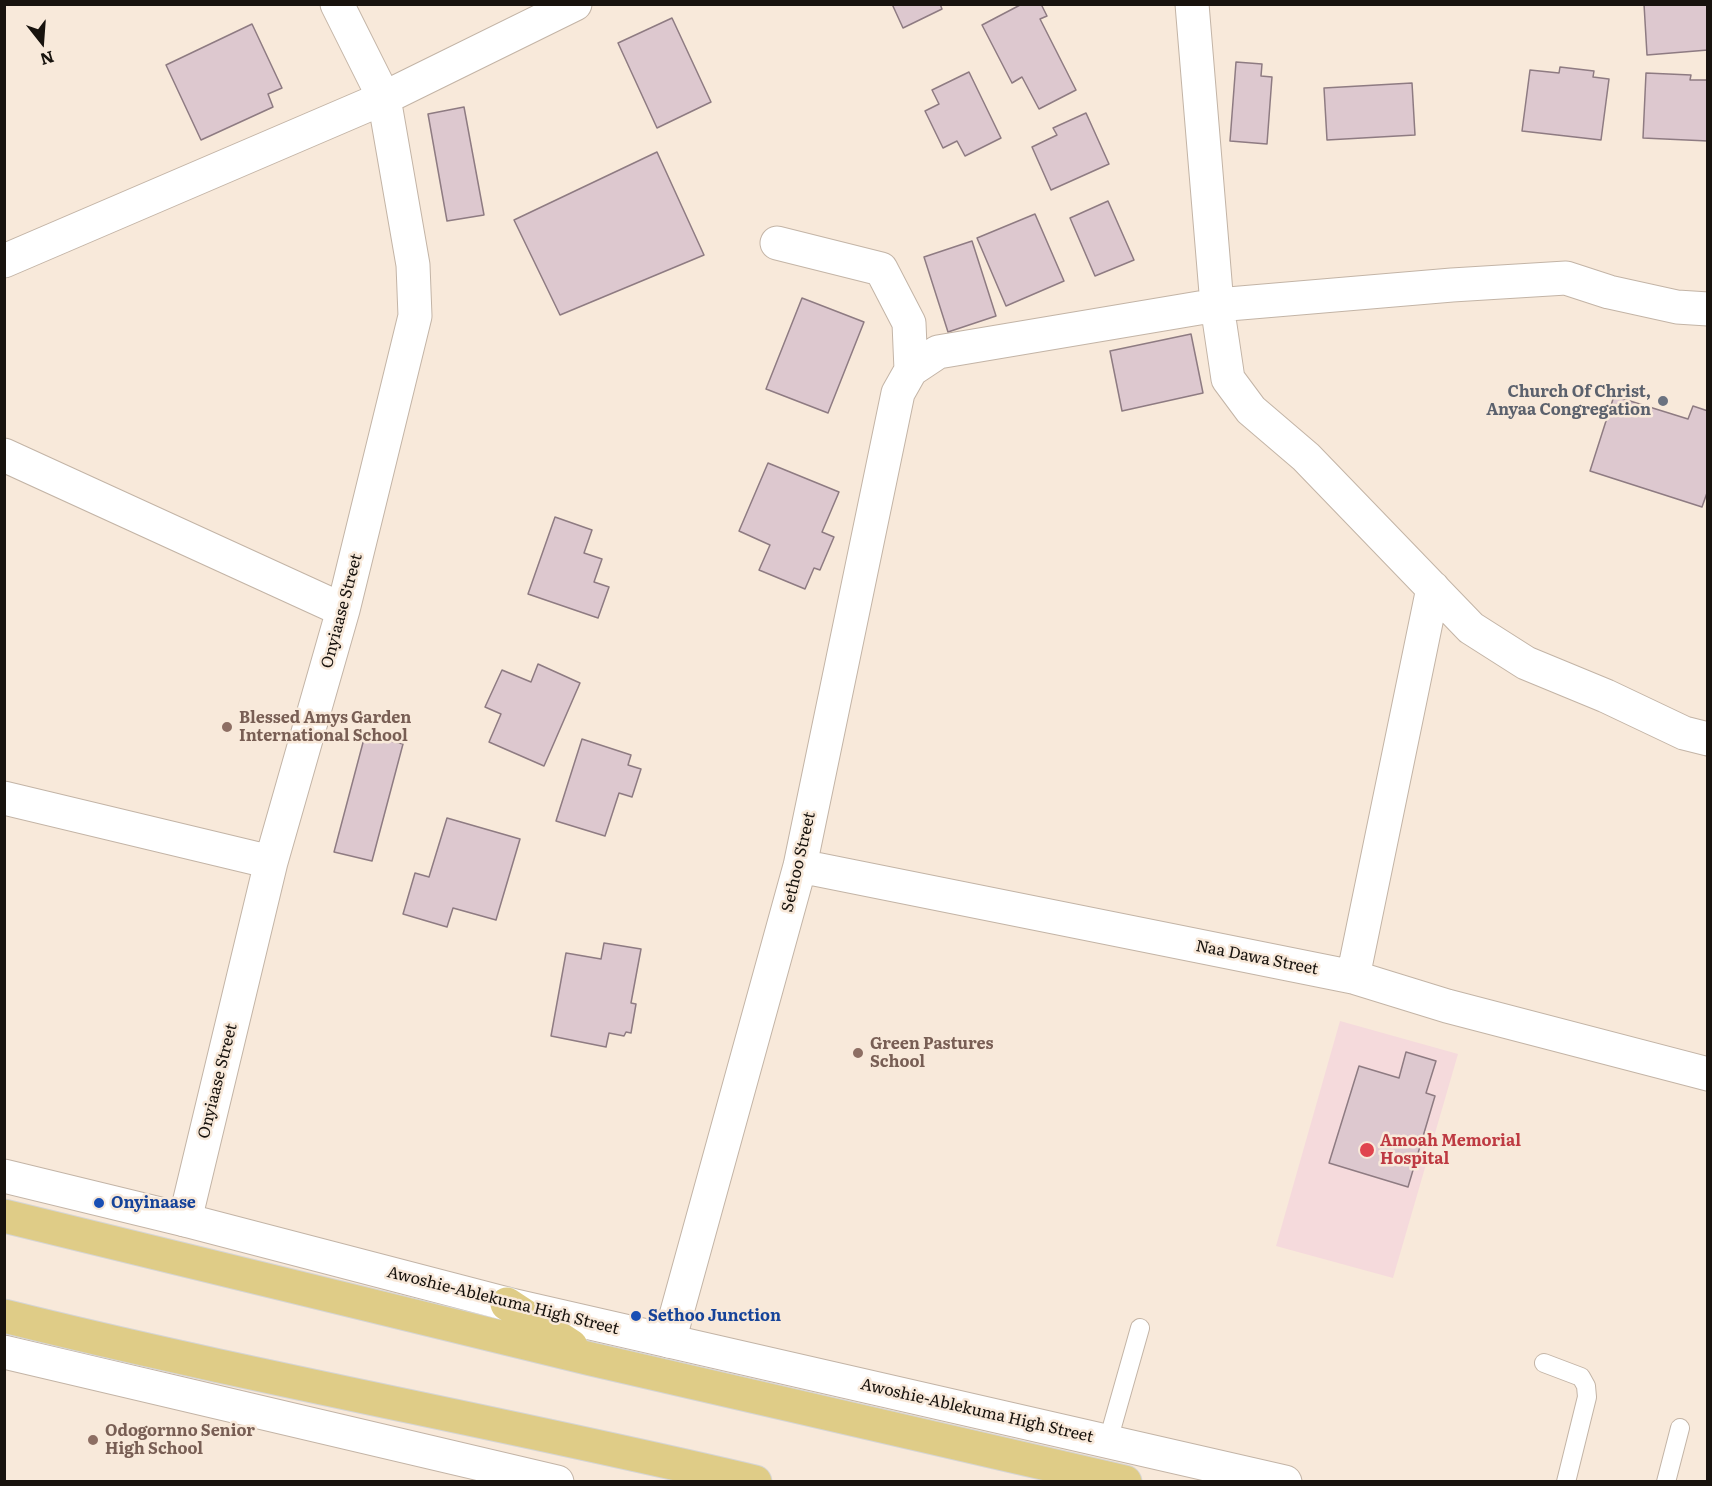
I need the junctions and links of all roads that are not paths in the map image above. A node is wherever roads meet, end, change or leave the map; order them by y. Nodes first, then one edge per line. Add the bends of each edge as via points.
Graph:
1 (336, 4) edge
2 (575, 4) edge
3 (1192, 4) edge
4 (384, 98) junction
5 (777, 243) dead end
6 (4, 261) edge
7 (1217, 304) junction
8 (1707, 309) edge
9 (909, 374) junction
10 (4, 454) edge
11 (1433, 588) junction
12 (343, 610) junction
13 (1707, 739) edge
14 (4, 798) edge
15 (271, 862) junction
16 (800, 866) junction
17 (1353, 977) junction
18 (1707, 1074) edge
19 (4, 1176) edge
20 (4, 1216) edge
21 (185, 1220) junction
22 (507, 1304) junction
23 (4, 1316) edge
24 (1140, 1328) dead end
25 (669, 1341) junction
26 (4, 1352) edge
27 (591, 1359) junction
28 (1544, 1363) dead end
29 (1680, 1428) dead end
30 (1108, 1441) junction
31 (557, 1482) edge
32 (755, 1482) edge
33 (1125, 1482) edge
34 (1285, 1482) edge
35 (1566, 1482) edge
36 (1666, 1482) edge

1 - 4 street, Onyiaase Street
2 - 4 street
3 - 7 street
4 - 6 street
4 - 12 street, Onyiaase Street via 413,265 415,316
5 - 9 street via 881,269 909,323
7 - 8 street via 1566,278 1677,307
7 - 9 street via 938,352
7 - 11 street via 1228,379 1251,410 1306,457
9 - 16 street, Sethoo Street via 894,410
10 - 12 street
11 - 13 street via 1471,628 1526,663 1684,733
11 - 17 street
12 - 15 street, Onyiaase Street
14 - 15 street
15 - 21 street, Onyiaase Street
16 - 17 street, Naa Dawa Street
16 - 25 street, Sethoo Street
17 - 18 street, Naa Dawa Street via 1447,1006
19 - 21 street, Awoshie-Ablekuma High Street
20 - 27 main road
21 - 22 street, Awoshie-Ablekuma High Street
22 - 25 street, Awoshie-Ablekuma High Street
22 - 27 main road
23 - 32 main road
24 - 30 lane
25 - 30 street, Awoshie-Ablekuma High Street
26 - 31 street
27 - 33 main road
28 - 35 lane via 1581,1377 1586,1386 1587,1397
29 - 36 lane
30 - 34 street, Awoshie-Ablekuma High Street

